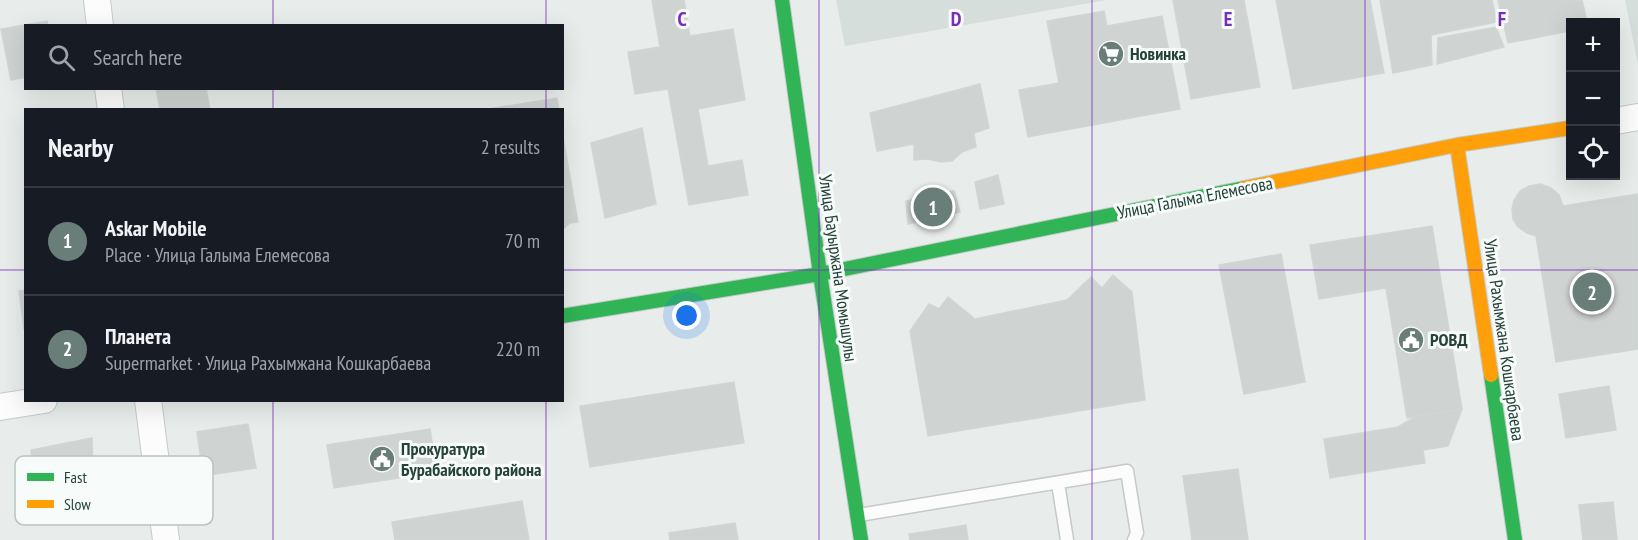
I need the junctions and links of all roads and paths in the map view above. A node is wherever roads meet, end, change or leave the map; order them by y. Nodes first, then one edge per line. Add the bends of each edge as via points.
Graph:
1 (97, 0) edge
2 (782, 0) edge
3 (100, 24) edge
4 (108, 90) edge
5 (111, 108) edge
6 (1638, 117) edge
7 (1620, 120) edge
8 (1566, 129) edge
9 (1457, 145) junction
10 (820, 274) junction
11 (564, 316) edge
12 (31, 402) edge
13 (148, 402) edge
14 (0, 407) edge
15 (155, 456) edge
16 (1058, 483) junction
17 (858, 515) junction
18 (164, 525) edge
19 (166, 540) edge
20 (861, 540) edge
21 (1067, 540) edge
22 (1134, 540) edge
23 (1515, 540) edge

1 - 3 street
2 - 10 street, Улица Бауыржана Момышулы
4 - 5 street
6 - 7 street
8 - 9 street, Улица Галыма Елемесова
9 - 10 street, Улица Галыма Елемесова
9 - 23 street, Улица Рахымжана Кошкарбаева
10 - 11 street, Улица Галыма Елемесова
10 - 17 street, Улица Бауыржана Момышулы
12 - 14 street
13 - 15 street
16 - 17 lane
16 - 21 lane
16 - 22 lane via 1127,471 1137,533
17 - 20 street, Улица Бауыржана Момышулы
18 - 19 street

